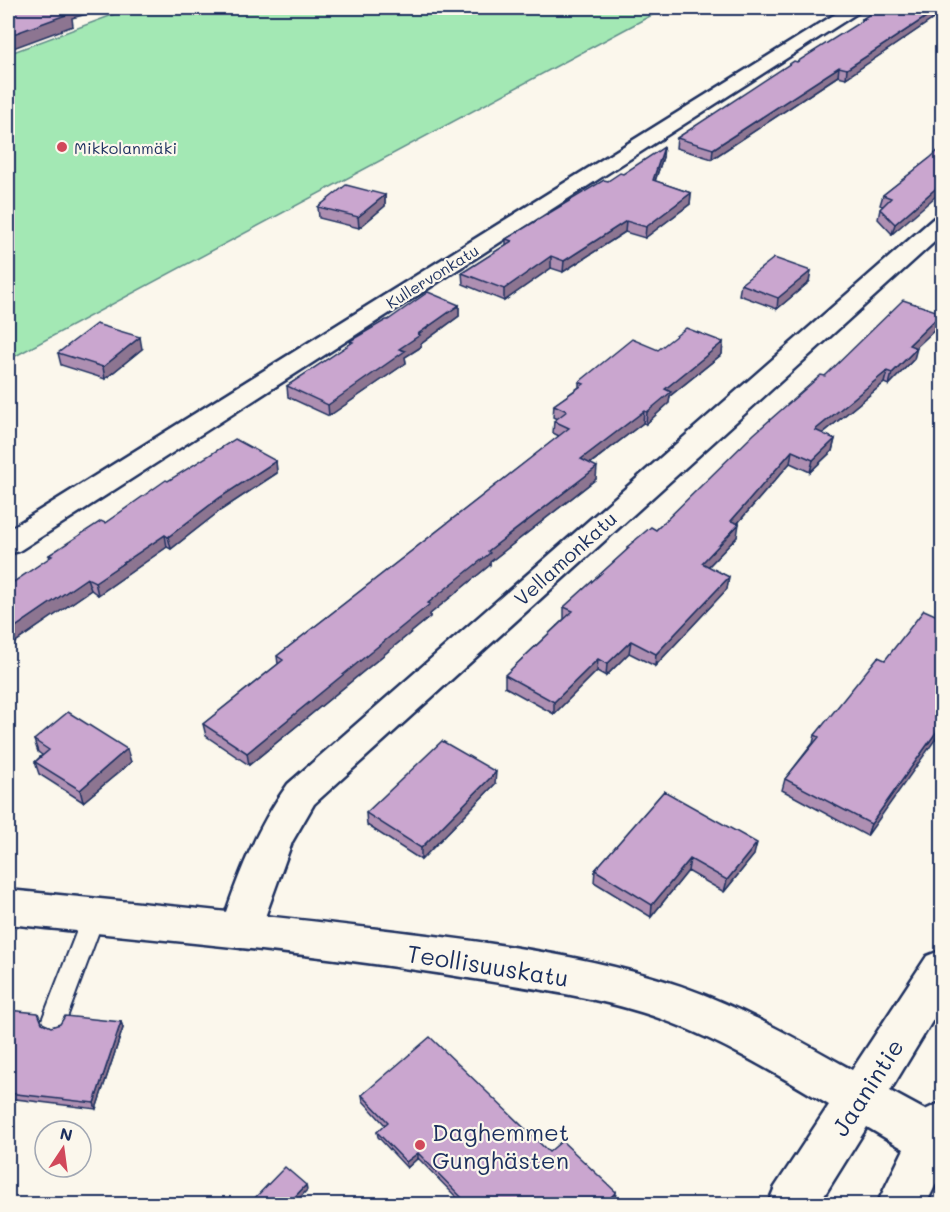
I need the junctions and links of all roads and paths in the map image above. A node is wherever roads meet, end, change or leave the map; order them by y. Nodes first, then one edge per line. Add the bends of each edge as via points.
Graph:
1 (856, 8) edge
2 (942, 223) edge
3 (8, 544) edge
4 (8, 907) edge
5 (94, 915) junction
6 (241, 930) junction
7 (942, 969) edge
8 (54, 1020) dead end
9 (861, 1098) junction
10 (940, 1137) edge
11 (792, 1204) edge
12 (901, 1204) edge

1 - 3 street, Kullervonkatu
2 - 6 street, Vellamonkatu via 301,794 273,836
4 - 5 street, Teollisuuskatu
5 - 6 street, Teollisuuskatu
5 - 8 lane
6 - 9 street, Teollisuuskatu via 535,970 617,988 679,1005 724,1024
7 - 9 street, Jaanintie
9 - 10 street, Teollisuuskatu
9 - 11 street, Jaanintie
10 - 12 street

